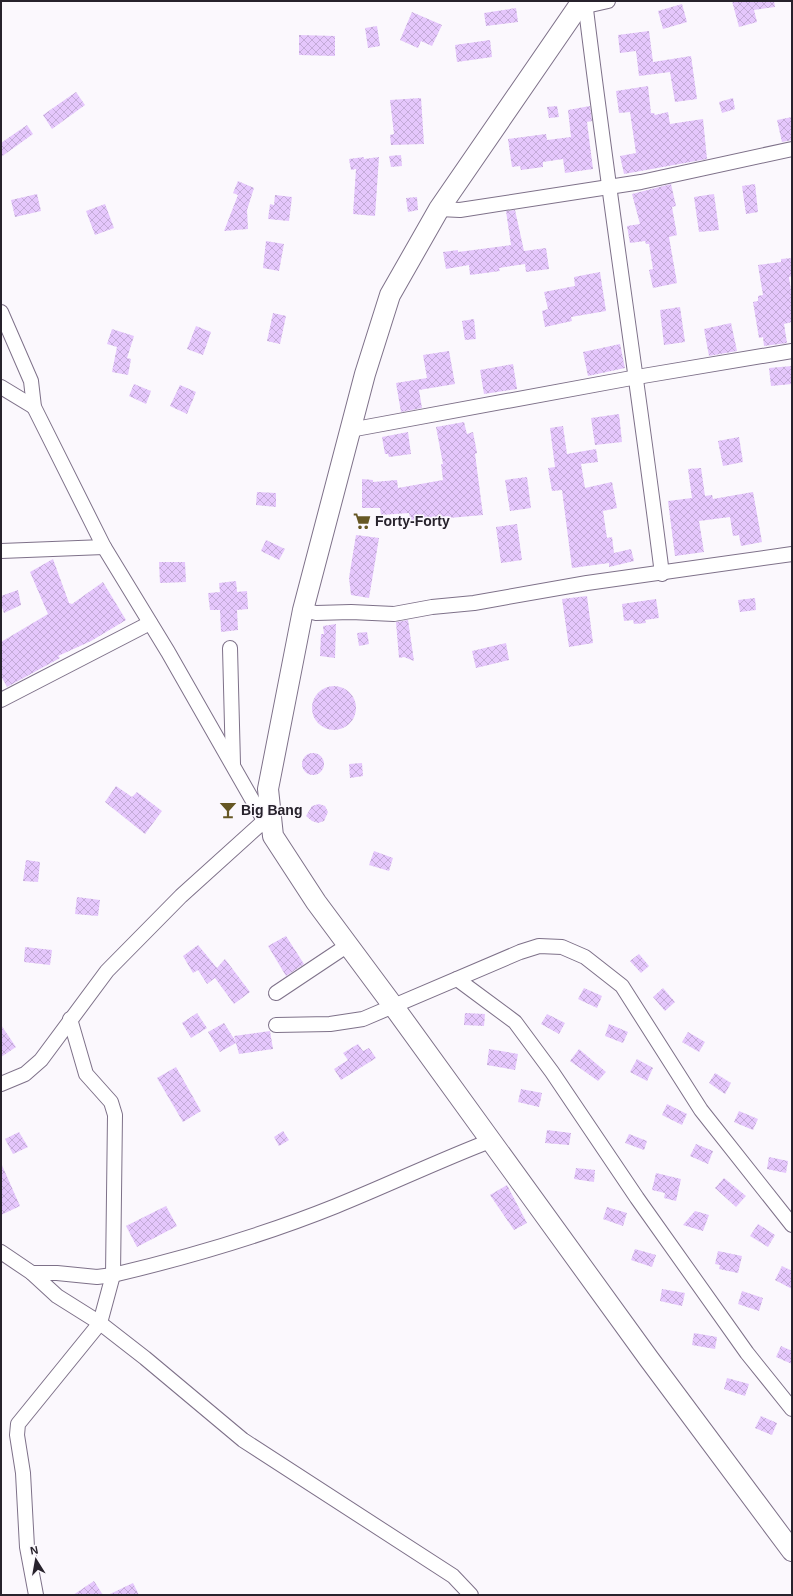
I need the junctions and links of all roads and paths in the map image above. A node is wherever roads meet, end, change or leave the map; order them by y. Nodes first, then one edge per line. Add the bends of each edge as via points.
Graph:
1 (608, 1) edge
2 (584, 3) edge
3 (792, 149) edge
4 (609, 187) junction
5 (440, 209) junction
6 (1, 312) edge
7 (792, 351) edge
8 (637, 377) junction
9 (1, 388) edge
10 (34, 407) junction
11 (350, 430) junction
12 (104, 547) junction
13 (1, 551) edge
14 (792, 554) edge
15 (662, 574) junction
16 (303, 610) junction
17 (150, 623) junction
18 (230, 648) dead end
19 (1, 700) edge
20 (233, 766) junction
21 (268, 828) junction
22 (348, 945) junction
23 (457, 979) junction
24 (276, 993) dead end
25 (394, 1007) junction
26 (70, 1019) junction
27 (276, 1025) dead end
28 (1, 1084) edge
29 (490, 1141) junction
30 (792, 1225) edge
31 (1, 1252) edge
32 (32, 1273) junction
33 (113, 1275) junction
34 (100, 1323) junction
35 (792, 1409) edge
36 (792, 1551) edge
37 (36, 1595) edge
38 (471, 1595) edge

1 - 2 street
2 - 4 street
2 - 5 street
3 - 4 street
4 - 5 street via 460,210
4 - 8 street
5 - 11 street via 390,295
6 - 10 street via 31,381
7 - 8 street
8 - 11 street
8 - 15 street
9 - 10 street
10 - 12 street
11 - 16 street
12 - 13 street
12 - 17 street
14 - 15 street
15 - 16 street via 394,614 316,613
16 - 21 street via 268,788
17 - 19 street
17 - 20 street
18 - 20 street
20 - 21 street
21 - 22 street via 316,902
21 - 26 street via 181,896 107,970
22 - 24 street
22 - 25 street
23 - 25 street
23 - 30 street via 539,946 562,947 585,957 622,986 701,1110
23 - 35 street via 515,1022 738,1340
25 - 27 street via 363,1019 330,1024
25 - 29 street
26 - 28 street via 41,1060 25,1074
26 - 33 street via 86,1074 111,1102 115,1115
29 - 33 street via 336,1206 217,1247
29 - 36 street
31 - 32 street
32 - 33 street via 97,1277
32 - 34 street via 57,1296
33 - 34 street
34 - 37 street via 18,1424 26,1547
34 - 38 street via 243,1440 453,1576

